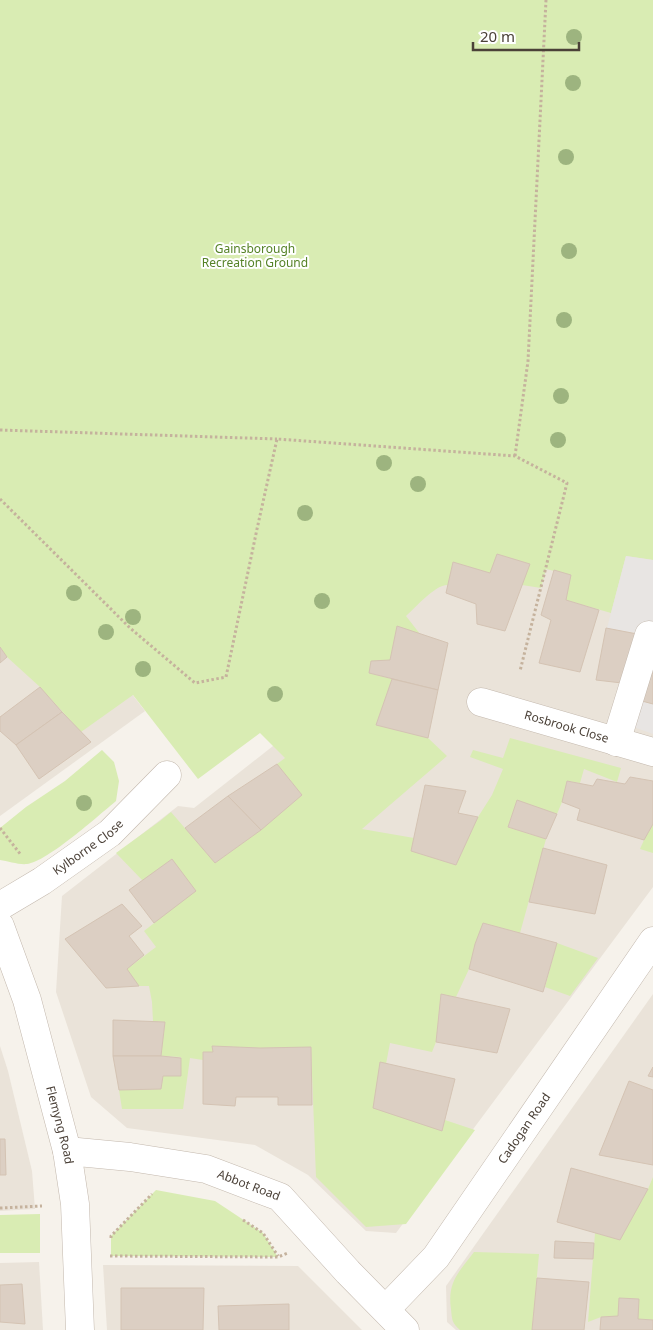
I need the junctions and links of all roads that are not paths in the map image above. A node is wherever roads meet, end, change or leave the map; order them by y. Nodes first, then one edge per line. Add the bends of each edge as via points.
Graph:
1 (649, 635) dead end
2 (480, 702) dead end
3 (616, 742) junction
4 (653, 752) edge
5 (167, 775) dead end
6 (0, 906) edge
7 (0, 926) edge
8 (653, 941) edge
9 (67, 1151) junction
10 (386, 1310) junction
11 (80, 1330) edge
12 (405, 1330) edge

1 - 3 street
2 - 3 street, Rosbrook Close
3 - 4 street, Rosbrook Close
5 - 6 street, Kylborne Close via 110,833
7 - 9 street, Flemyng Road via 27,1000
8 - 10 street, Cadogan Road via 436,1257
9 - 10 street, Abbot Road via 130,1156 206,1169 280,1197
9 - 11 street, Flemyng Road via 75,1204
10 - 12 street, Abbot Road

